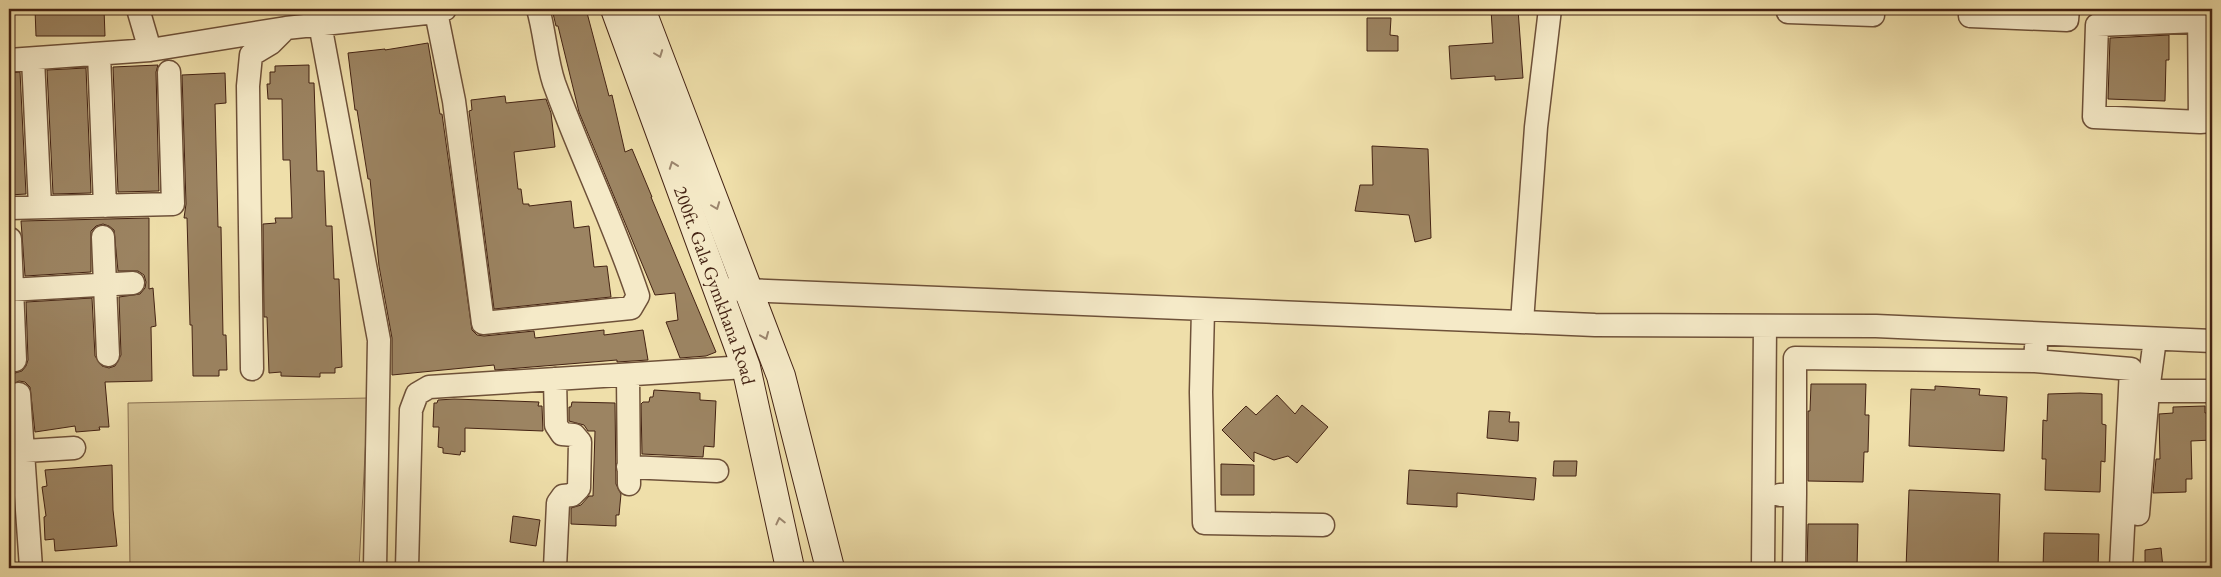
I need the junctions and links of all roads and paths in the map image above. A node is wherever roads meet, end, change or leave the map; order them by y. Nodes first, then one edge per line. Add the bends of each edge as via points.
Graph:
1 (138, 9) edge
2 (538, 9) edge
3 (615, 9) edge
4 (641, 9) edge
5 (1550, 9) edge
6 (1788, 9) edge
7 (1873, 9) edge
8 (1971, 9) edge
9 (2068, 9) edge
10 (440, 10) edge
11 (2199, 15) edge
12 (320, 24) junction
13 (286, 28) junction
14 (150, 50) junction
15 (99, 54) junction
16 (34, 58) junction
17 (9, 60) edge
18 (169, 72) dead end
19 (2206, 121) edge
20 (105, 206) junction
21 (40, 207) junction
22 (9, 208) edge
23 (104, 237) dead end
24 (10, 239) edge
25 (133, 282) dead end
26 (105, 284) junction
27 (719, 289) junction
28 (10, 290) edge
29 (748, 290) junction
30 (1203, 310) junction
31 (1522, 322) junction
32 (1765, 326) junction
33 (2037, 334) junction
34 (2155, 338) junction
35 (2212, 341) edge
36 (108, 355) dead end
37 (15, 360) dead end
38 (2035, 361) junction
39 (746, 367) junction
40 (252, 368) dead end
41 (628, 375) junction
42 (555, 379) junction
43 (2148, 391) junction
44 (2212, 391) edge
45 (19, 394) dead end
46 (74, 448) dead end
47 (16, 451) edge
48 (717, 471) dead end
49 (1795, 494) junction
50 (1764, 495) junction
51 (1323, 525) dead end
52 (31, 568) edge
53 (375, 568) edge
54 (406, 568) edge
55 (555, 568) edge
56 (790, 568) edge
57 (830, 568) edge
58 (1763, 568) edge
59 (1794, 568) edge
60 (2120, 568) edge
61 (2134, 568) edge

1 - 14 street
2 - 10 street via 553,80 638,296 632,308 483,323
27 -> 3 street, 200ft. Gala Gymkhana Road
4 -> 29 street
5 - 31 street via 1536,126
6 - 7 street via 1788,12 1873,15
8 - 9 street via 1970,16 2067,20
10 - 12 street
11 - 19 street
11 - 19 street via 2097,24 2094,117
12 - 13 street
12 - 53 street via 379,340
13 - 14 street
13 - 40 street via 271,43 251,55 248,78
14 - 15 street
15 - 16 street
15 - 20 street
16 - 17 street
16 - 21 street
18 - 20 street via 173,204
20 - 21 street
21 - 22 street
23 - 26 street
24 - 28 street
25 - 26 street
26 - 28 street
26 - 36 street
27 - 29 street
27 - 39 street, 200ft. Gala Gymkhana Road
28 - 37 street
29 - 30 street
29 -> 57 street via 782,376
30 - 31 street
30 - 51 street via 1204,523
31 - 32 street
32 - 33 street via 1876,326
32 - 50 street
33 - 34 street
33 - 38 street
34 - 35 street
34 - 43 street
38 - 49 street via 1795,358
38 - 60 street via 2131,369
39 - 41 street
56 -> 39 street, 200ft. Gala Gymkhana Road
41 - 42 street
41 - 48 street via 628,475
42 - 54 street via 429,387 417,394 411,410
42 - 55 street via 556,425 562,434 574,435 580,442 579,488 572,495 563,496 558,503
43 - 44 street
43 - 61 street
45 - 47 street
46 - 47 street
47 - 52 street
49 - 50 street
49 - 59 street
50 - 58 street

